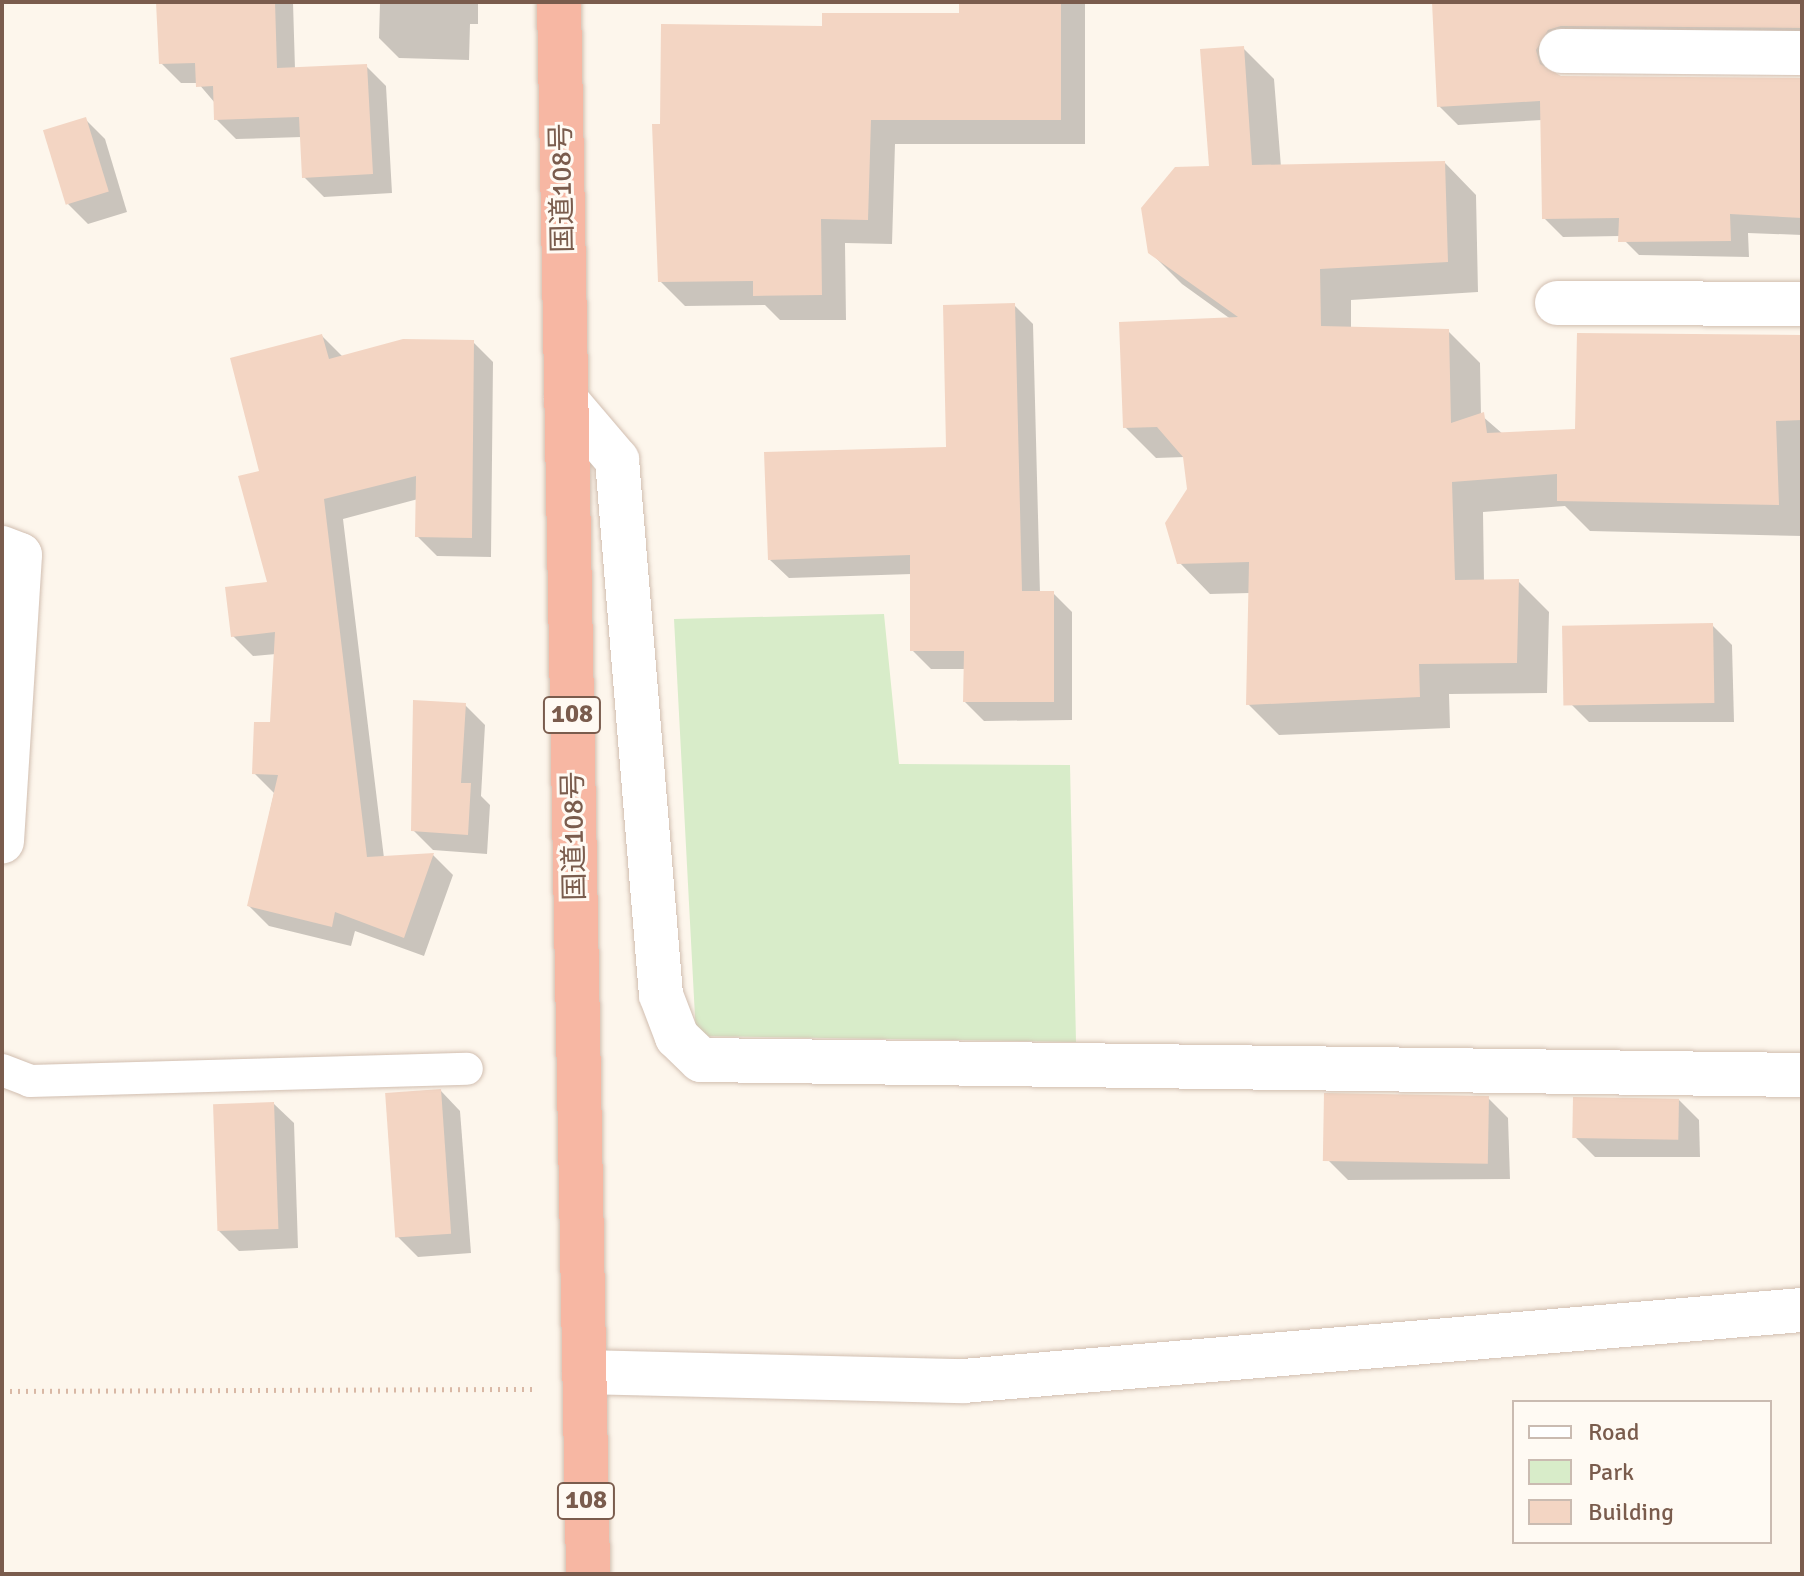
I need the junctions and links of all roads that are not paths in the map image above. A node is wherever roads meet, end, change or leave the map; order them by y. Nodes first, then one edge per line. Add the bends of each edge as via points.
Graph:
1 (559, 2) edge
2 (1561, 51) dead end
3 (1802, 53) edge
4 (1557, 303) dead end
5 (1802, 304) edge
6 (566, 400) junction
7 (2, 548) edge
8 (2, 841) edge
9 (467, 1069) dead end
10 (2, 1070) edge
11 (1802, 1075) edge
12 (1802, 1310) edge
13 (584, 1372) junction
14 (588, 1574) edge

1 - 6 highway, 国道108号 / 108
2 - 3 street
4 - 5 street
6 - 11 street via 617,460 661,995 677,1037 701,1060
6 - 13 highway, 国道108号 / 108
7 - 8 street via 20,555
9 - 10 lane via 30,1081
12 - 13 street via 963,1381
13 - 14 highway, 国道108号 / 108

